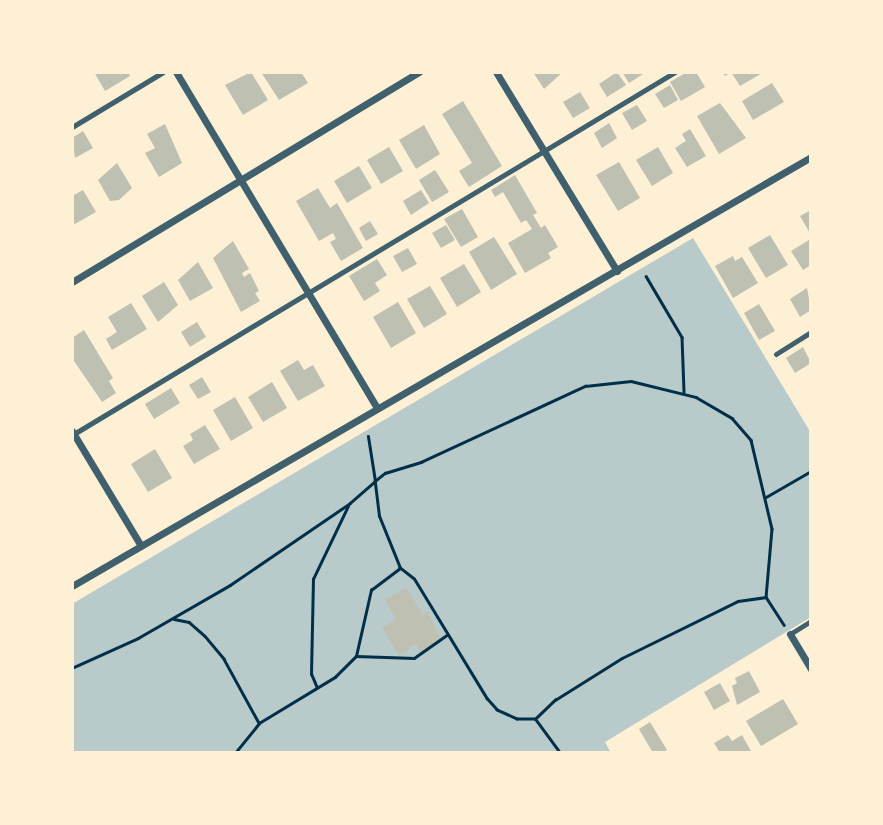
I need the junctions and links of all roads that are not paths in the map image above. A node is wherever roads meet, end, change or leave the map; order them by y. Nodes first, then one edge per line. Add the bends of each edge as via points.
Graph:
1 (163, 72) edge
2 (176, 72) edge
3 (419, 72) edge
4 (496, 72) edge
5 (675, 72) edge
6 (72, 127) edge
7 (544, 152) junction
8 (811, 157) edge
9 (240, 180) junction
10 (617, 271) junction
11 (72, 282) edge
12 (308, 293) junction
13 (811, 332) edge
14 (775, 354) dead end
15 (377, 408) junction
16 (72, 433) edge
17 (141, 545) junction
18 (72, 586) edge
19 (811, 621) edge
20 (790, 634) joint
21 (811, 669) edge

1 - 6 lane
2 - 9 street
3 - 9 street
4 - 7 street
5 - 7 lane
7 - 10 street
7 - 12 lane
8 - 10 street
9 - 11 street
9 - 12 street
10 - 15 street
12 - 15 street
12 - 16 lane
13 - 14 lane
15 - 17 street
16 - 17 street
17 - 18 street
19 - 20 lane
20 - 21 street

